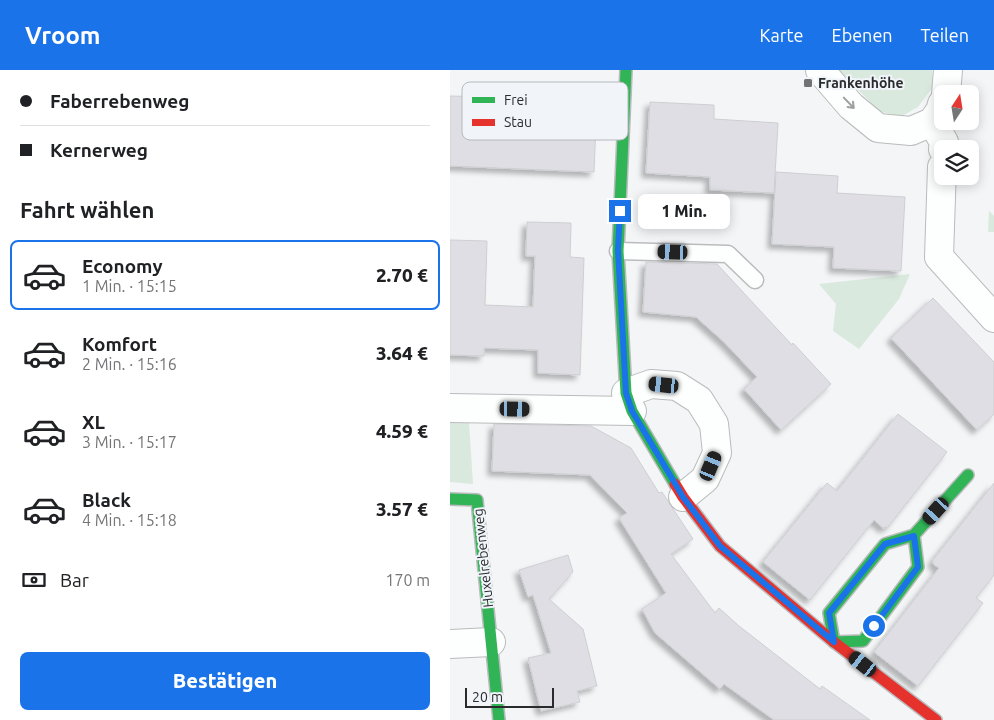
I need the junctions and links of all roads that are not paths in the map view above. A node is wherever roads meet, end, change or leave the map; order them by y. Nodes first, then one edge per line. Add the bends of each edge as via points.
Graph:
1 (820, 70) edge
2 (948, 70) edge
3 (947, 85) edge
4 (934, 115) edge
5 (623, 140) edge
6 (941, 185) edge
7 (618, 250) junction
8 (755, 280) dead end
9 (994, 318) edge
10 (629, 402) junction
11 (450, 408) edge
12 (968, 475) dead end
13 (683, 497) junction
14 (450, 499) edge
15 (914, 536) junction
16 (491, 642) junction
17 (834, 642) junction
18 (450, 644) edge
19 (499, 720) edge
20 (936, 720) edge

1 -> 4 street via 851,106 878,128 911,131
2 - 3 street
5 - 7 street
6 - 9 street via 939,257
7 - 8 lane via 728,254
7 - 10 street
10 - 11 street
10 - 13 street
10 - 13 street via 651,384 677,386 699,400 714,424 717,452 705,479
12 - 15 street
13 - 17 street via 720,546
14 - 16 street, Huxelrebenweg via 477,500
15 - 17 street via 885,544 829,613
15 - 17 street via 918,567 863,641
16 - 18 street
16 - 19 street, Huxelrebenweg
17 - 20 street

